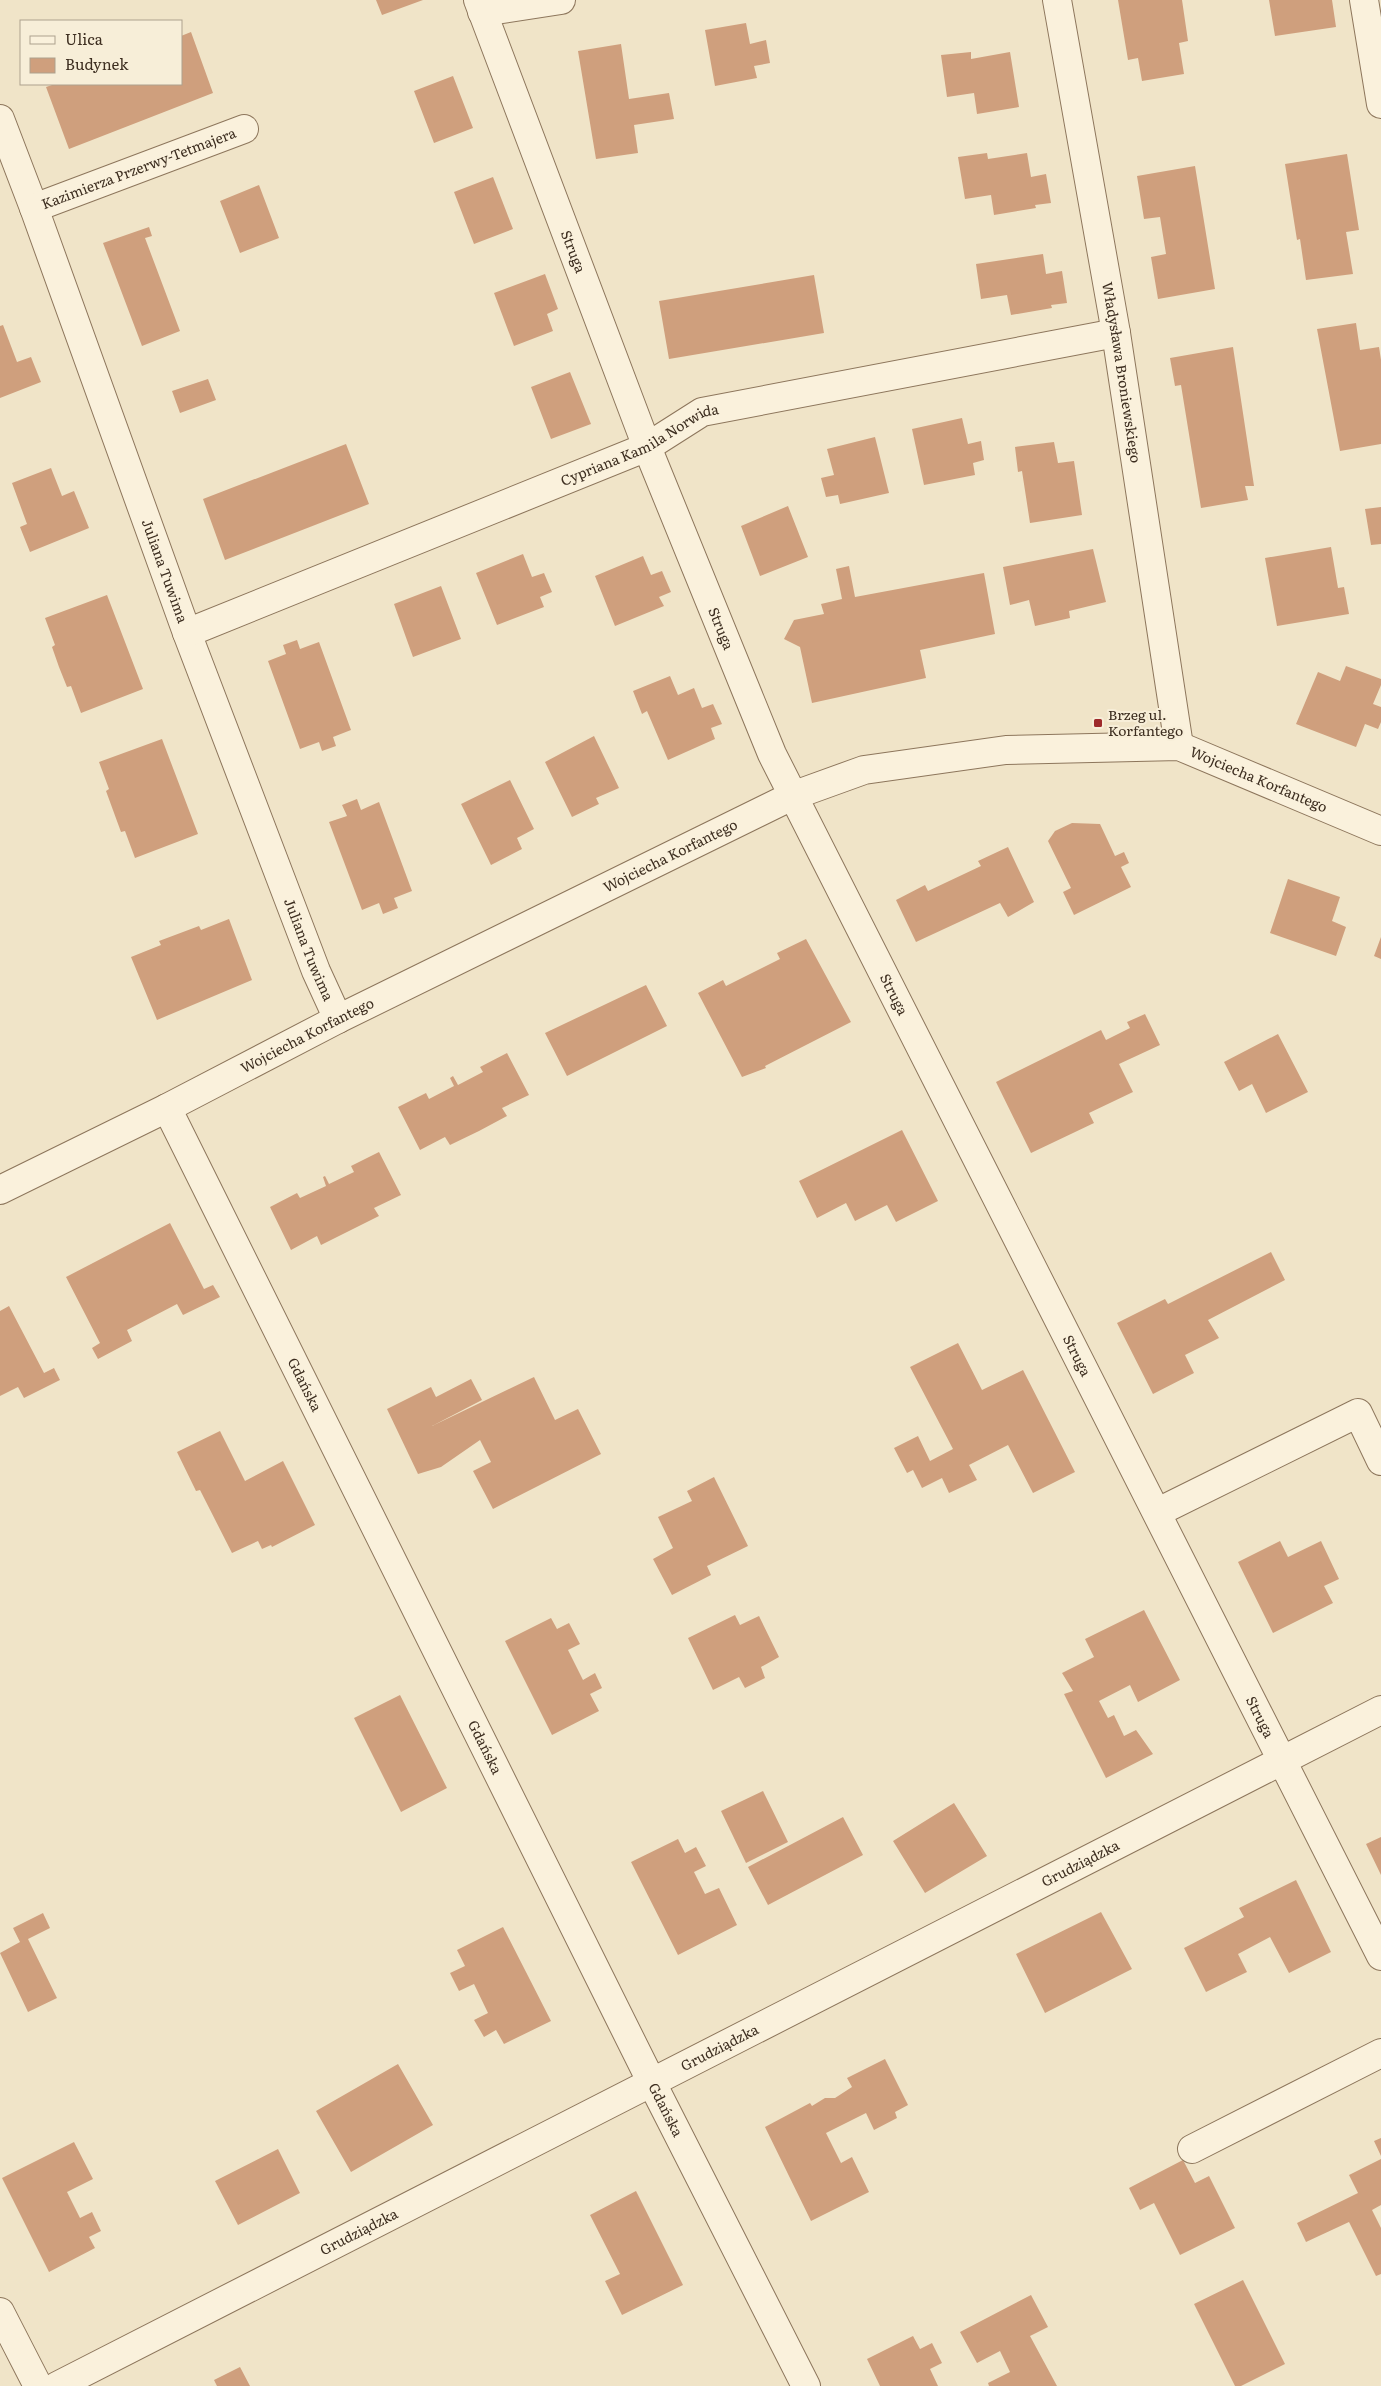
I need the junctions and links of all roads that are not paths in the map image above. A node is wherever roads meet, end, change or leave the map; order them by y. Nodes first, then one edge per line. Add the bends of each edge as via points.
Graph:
1 (561, 0) edge
2 (1057, 0) edge
3 (1364, 0) edge
4 (480, 6) edge
5 (1381, 104) edge
6 (0, 119) edge
7 (244, 129) dead end
8 (34, 208) junction
9 (1116, 333) junction
10 (646, 448) junction
11 (187, 633) junction
12 (1178, 746) junction
13 (792, 796) junction
14 (1381, 830) edge
15 (338, 1019) junction
16 (167, 1108) junction
17 (0, 1190) edge
18 (1381, 1461) edge
19 (1158, 1512) junction
20 (1381, 1710) edge
21 (1282, 1760) junction
22 (1381, 1956) edge
23 (1381, 2053) edge
24 (652, 2083) junction
25 (1192, 2149) dead end
26 (0, 2312) edge
27 (38, 2386) edge
28 (57, 2386) edge
29 (806, 2386) edge

1 - 4 street
2 - 9 street, Władysława Broniewskiego
3 - 5 street
4 - 10 street, Struga
6 - 8 street, Juliana Tuwima
7 - 8 street, Kazimierza Przerwy-Tetmajera
8 - 11 street, Juliana Tuwima
9 - 10 street, Cypriana Kamila Norwida via 702,412
9 - 12 street, Władysława Broniewskiego
10 - 11 street, Cypriana Kamila Norwida
10 - 13 street, Struga
11 - 15 street, Juliana Tuwima via 316,971
12 - 13 street, Wojciecha Korfantego via 1006,750 864,770
12 - 14 street, Wojciecha Korfantego
13 - 15 street, Wojciecha Korfantego
13 - 19 street, Struga
15 - 16 street, Wojciecha Korfantego
16 - 17 street, Wojciecha Korfantego
16 - 24 street, Gdańska
18 - 19 street via 1358,1413
19 - 21 street, Struga
20 - 21 street, Grudziądzka
21 - 22 street, Struga
21 - 24 street, Grudziądzka
23 - 25 street
24 - 28 street, Grudziądzka
24 - 29 street, Gdańska
26 - 27 street

